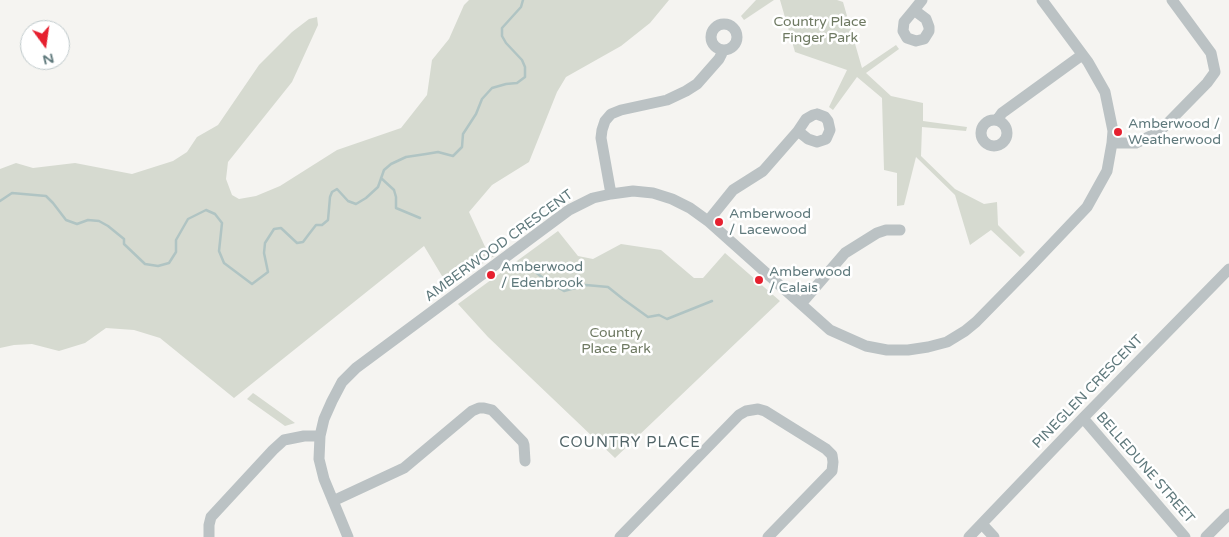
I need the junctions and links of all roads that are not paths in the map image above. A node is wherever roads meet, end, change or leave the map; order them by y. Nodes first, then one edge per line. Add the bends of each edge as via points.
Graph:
1 (922, 0) edge
2 (1042, 0) edge
3 (1172, 0) edge
4 (914, 10) dead end
5 (723, 51) dead end
6 (1082, 55) junction
7 (997, 120) dead end
8 (798, 131) dead end
9 (1112, 144) junction
10 (611, 194) junction
11 (708, 221) junction
12 (900, 230) dead end
13 (1229, 269) edge
14 (801, 304) junction
15 (1083, 418) junction
16 (320, 436) junction
17 (525, 461) dead end
18 (333, 501) junction
19 (1229, 514) edge
20 (982, 524) junction
21 (210, 537) edge
22 (348, 537) edge
23 (620, 537) edge
24 (768, 537) edge
25 (969, 537) edge
26 (994, 537) edge
27 (1185, 537) edge
28 (1206, 537) edge

1 - 4 street
2 - 6 street, AMBERWOOD CRESCENT
3 - 9 street via 1211,53 1215,72 1159,132 1136,143
5 - 10 street via 696,84 686,91 668,100 621,110 605,121 601,138
6 - 7 street via 1002,113
6 - 9 street, AMBERWOOD CRESCENT via 1105,92 1114,131
8 - 11 street via 763,171 733,190
9 - 14 street, AMBERWOOD CRESCENT via 1107,172 1088,207 976,322 947,342 908,350 866,346 830,330
10 - 11 street, AMBERWOOD CRESCENT via 653,193 690,208
10 - 16 street, AMBERWOOD CRESCENT via 593,198 569,210 356,368 342,382 324,419
11 - 14 street, AMBERWOOD CRESCENT
12 - 14 street via 878,233 845,253
13 - 15 street, PINEGLEN CRESCENT
15 - 20 street, PINEGLEN CRESCENT
15 - 27 street, BELLEDUNE STREET
16 - 18 street, AMBERWOOD CRESCENT via 319,459
16 - 21 street via 284,440 273,450 211,517
17 - 18 street via 523,442 492,410 479,408 404,468
18 - 22 street, AMBERWOOD CRESCENT
19 - 28 street
20 - 25 street, PINEGLEN CRESCENT
20 - 26 street
23 - 24 street via 739,415 758,409 826,449 833,462 832,471

